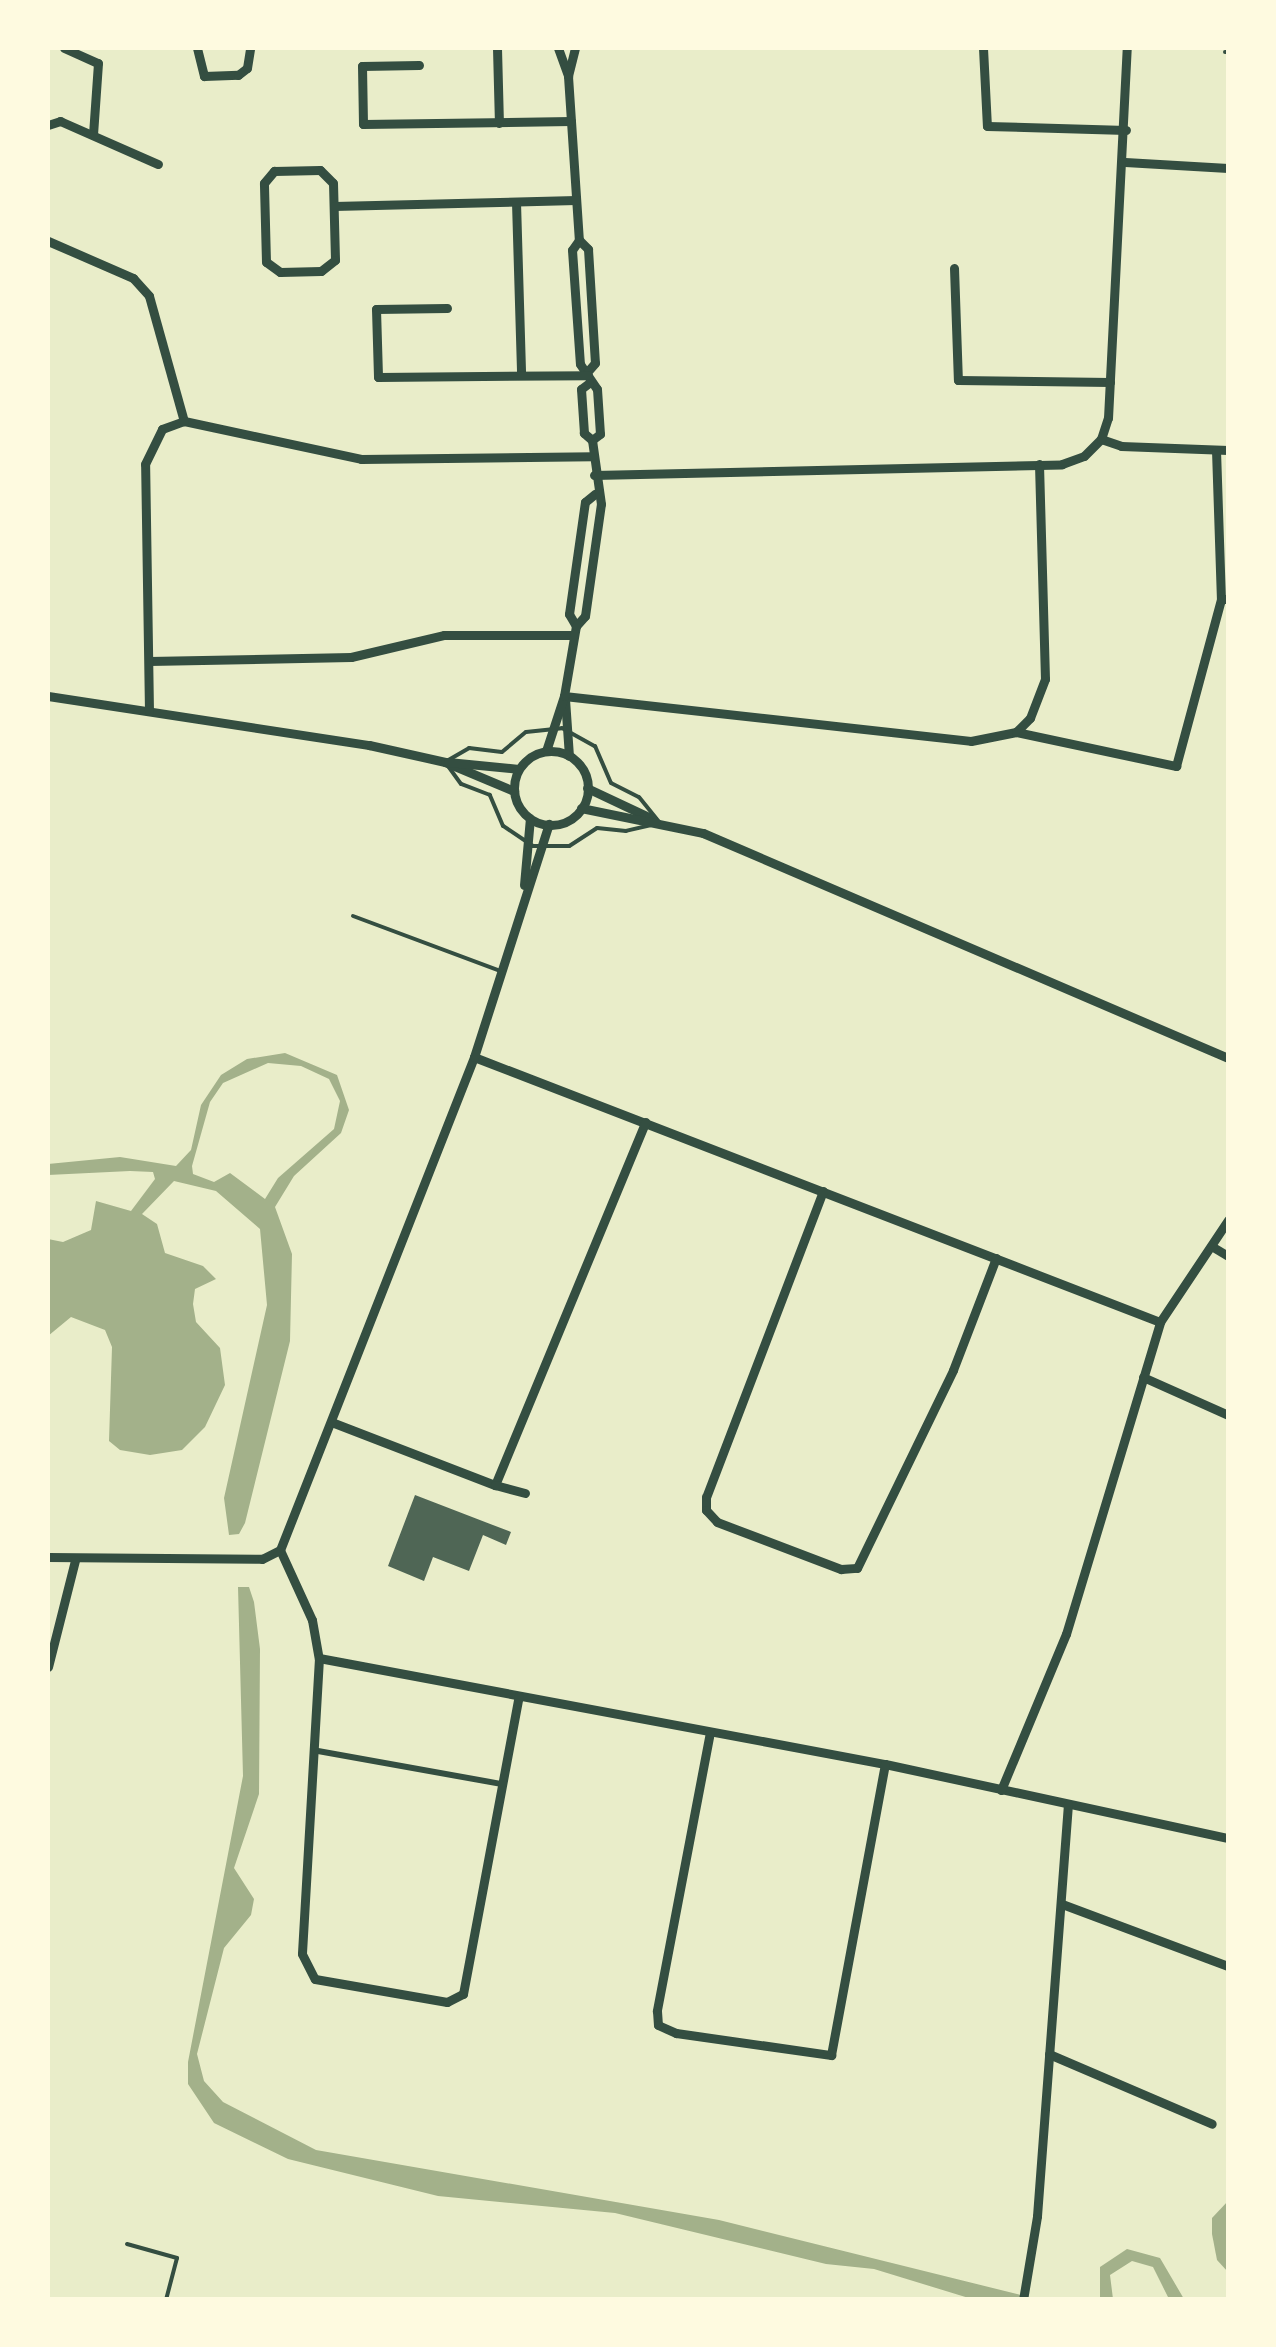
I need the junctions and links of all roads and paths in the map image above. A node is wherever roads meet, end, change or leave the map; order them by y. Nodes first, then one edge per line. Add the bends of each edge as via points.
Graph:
1 (64, 48) edge
2 (197, 48) edge
3 (250, 48) edge
4 (496, 48) edge
5 (558, 48) edge
6 (574, 48) edge
7 (982, 48) edge
8 (1127, 48) edge
9 (419, 64) dead end
10 (568, 76) junction
11 (571, 122) junction
12 (499, 123) junction
13 (48, 125) edge
14 (1126, 130) junction
15 (94, 135) junction
16 (1125, 162) junction
17 (158, 164) dead end
18 (1228, 168) edge
19 (576, 200) junction
20 (516, 202) junction
21 (334, 206) junction
22 (579, 240) junction
23 (48, 241) edge
24 (954, 268) dead end
25 (448, 308) dead end
26 (521, 375) junction
27 (588, 376) junction
28 (1110, 382) junction
29 (184, 421) junction
30 (1101, 439) junction
31 (1216, 450) junction
32 (1228, 450) edge
33 (593, 456) junction
34 (1039, 464) junction
35 (594, 475) junction
36 (595, 494) junction
37 (1225, 599) edge
38 (575, 631) junction
39 (150, 661) junction
40 (48, 696) edge
41 (564, 696) junction
42 (150, 711) junction
43 (1016, 732) junction
44 (546, 752) junction
45 (569, 756) junction
46 (445, 762) junction
47 (519, 770) junction
48 (588, 788) junction
49 (514, 791) junction
50 (582, 808) junction
51 (530, 818) junction
52 (660, 823) junction
53 (549, 824) junction
54 (597, 828) dead end
55 (558, 848) dead end
56 (524, 888) junction
57 (353, 916) dead end
58 (500, 971) junction
59 (474, 1057) junction
60 (1228, 1058) edge
61 (645, 1122) junction
62 (823, 1191) junction
63 (1228, 1220) edge
64 (1213, 1246) junction
65 (1228, 1256) edge
66 (996, 1258) junction
67 (1160, 1322) junction
68 (1143, 1377) junction
69 (1228, 1415) edge
70 (334, 1423) junction
71 (495, 1485) junction
72 (525, 1493) dead end
73 (280, 1550) junction
74 (48, 1557) edge
75 (75, 1560) junction
76 (318, 1658) junction
77 (48, 1668) edge
78 (519, 1696) junction
79 (710, 1732) junction
80 (318, 1751) junction
81 (885, 1764) junction
82 (502, 1784) junction
83 (1002, 1790) junction
84 (1068, 1804) junction
85 (1228, 1838) edge
86 (1062, 1904) junction
87 (1228, 1966) edge
88 (1049, 2054) junction
89 (1212, 2124) dead end
90 (127, 2244) dead end
91 (166, 2300) edge
92 (1023, 2300) edge

1 - 15 street via 98,63
2 - 3 street via 204,76 238,75 247,68
4 - 12 street
5 - 10 street
6 - 10 street
7 - 14 street via 987,126
8 - 14 street
9 - 12 street via 362,66 363,124
10 - 11 street
11 - 12 street
11 - 19 street
13 - 15 street via 60,121
14 - 16 street
15 - 17 street
16 - 18 street
16 - 28 street
19 - 20 street
19 - 22 street
20 - 21 street
20 - 26 street
21 - 21 street via 333,182 320,170 274,171 264,183 266,262 280,272 335,260
22 - 27 street via 573,266 580,364
22 - 27 street via 588,249 596,363
23 - 29 street via 133,278 149,296
24 - 28 street via 958,380
25 - 26 street via 376,309 378,377
26 - 27 street
27 - 33 street via 596,388 600,434 592,440
28 - 30 street
29 - 33 street via 360,459
29 - 39 street via 162,430 145,464
30 - 31 street via 1121,446
30 - 34 street via 1084,456
31 - 32 street
31 - 37 street
33 - 35 street
34 - 35 street
34 - 43 street via 1045,680 1030,718
35 - 36 street
36 - 38 street via 602,504 588,597
36 - 38 street via 585,502 582,520 569,614
37 - 43 street via 1176,766
38 - 39 street via 444,635 351,657
38 - 41 street
39 - 42 street
40 - 42 street
41 - 43 street via 971,740
41 - 44 street
41 - 45 street
42 - 46 street
44 - 45 street
44 - 47 street
45 - 48 street
46 - 47 street
46 - 49 street
47 - 49 street
48 - 50 street
48 - 52 street
49 - 51 street
50 - 52 street
50 - 53 street
51 - 53 street
51 - 56 street
52 - 60 street via 704,833 825,881
53 - 56 street
54 - 55 path
56 - 58 street
57 - 58 lane
58 - 59 street
59 - 61 street
59 - 70 street
61 - 62 street
61 - 71 street
62 - 66 street
62 - 66 street via 706,1497 716,1522 840,1569 857,1568 953,1370
63 - 64 street
64 - 65 street
64 - 67 street
66 - 67 street
67 - 68 street
68 - 69 street
68 - 83 street via 1066,1634
70 - 71 street
70 - 73 street
71 - 72 street
73 - 75 street via 262,1559
73 - 76 street via 312,1620
74 - 75 street
75 - 77 street
76 - 78 street
76 - 80 street
78 - 79 street
78 - 82 street
79 - 81 street
79 - 81 street via 657,2011 658,2024 694,2036 831,2055
80 - 82 street
80 - 82 street via 302,1954 315,1979 447,2002 463,1994
81 - 83 street
83 - 84 street
84 - 85 street
84 - 86 street
86 - 87 street
86 - 88 street
88 - 89 street
88 - 92 street
90 - 91 lane via 177,2258

